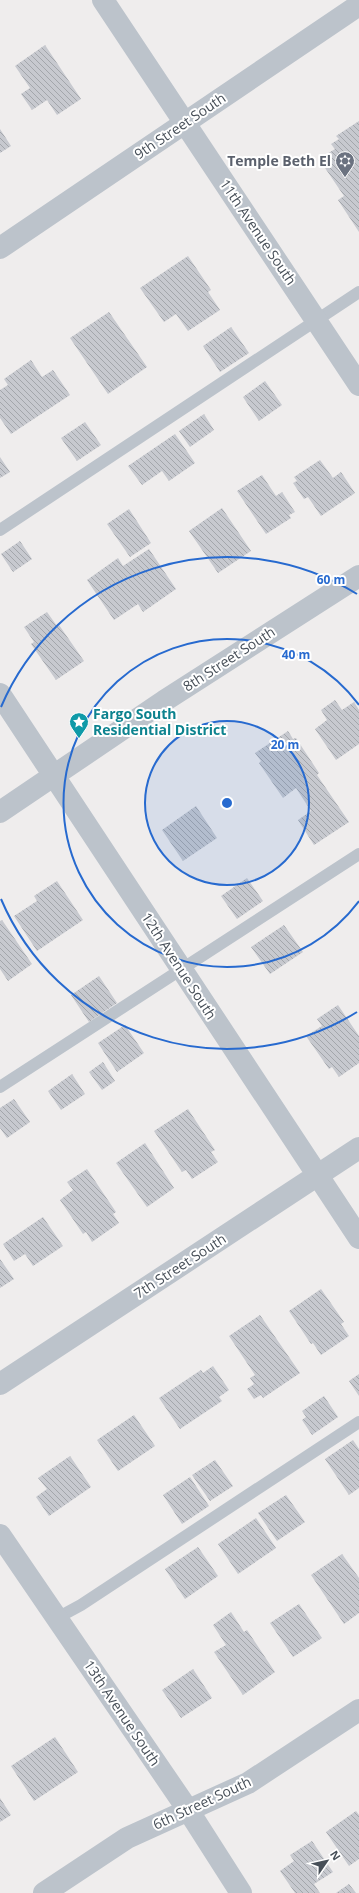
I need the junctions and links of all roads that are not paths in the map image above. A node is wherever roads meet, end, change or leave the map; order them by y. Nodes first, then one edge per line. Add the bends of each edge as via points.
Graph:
1 (103, 0) edge
2 (359, 4) edge
3 (185, 123) junction
4 (0, 248) edge
5 (359, 292) edge
6 (316, 320) junction
7 (359, 385) edge
8 (0, 530) edge
9 (359, 576) edge
10 (0, 694) edge
11 (54, 776) junction
12 (0, 812) edge
13 (359, 854) edge
14 (182, 969) junction
15 (0, 1087) edge
16 (359, 1148) edge
17 (318, 1175) junction
18 (359, 1238) edge
19 (0, 1384) edge
20 (359, 1422) edge
21 (0, 1535) edge
22 (57, 1618) junction
23 (359, 1710) edge
24 (188, 1810) junction
25 (44, 1893) edge
26 (241, 1893) edge

1 - 3 street, 11th Avenue South
2 - 3 street, 9th Street South
3 - 4 street, 9th Street South
3 - 6 street, 11th Avenue South
5 - 6 lane
6 - 7 street, 11th Avenue South
6 - 8 lane
9 - 11 street, 8th Street South via 164,701
10 - 11 street, 12th Avenue South
11 - 12 street, 8th Street South
11 - 14 street, 12th Avenue South
13 - 14 lane
14 - 15 lane
14 - 17 street, 12th Avenue South
16 - 17 street, 7th Street South
17 - 18 street, 12th Avenue South
17 - 19 street, 7th Street South
20 - 22 lane
21 - 22 street, 13th Avenue South
22 - 24 street, 13th Avenue South
23 - 24 street, 6th Street South via 248,1783
24 - 25 street, 6th Street South via 126,1838
24 - 26 street, 13th Avenue South

